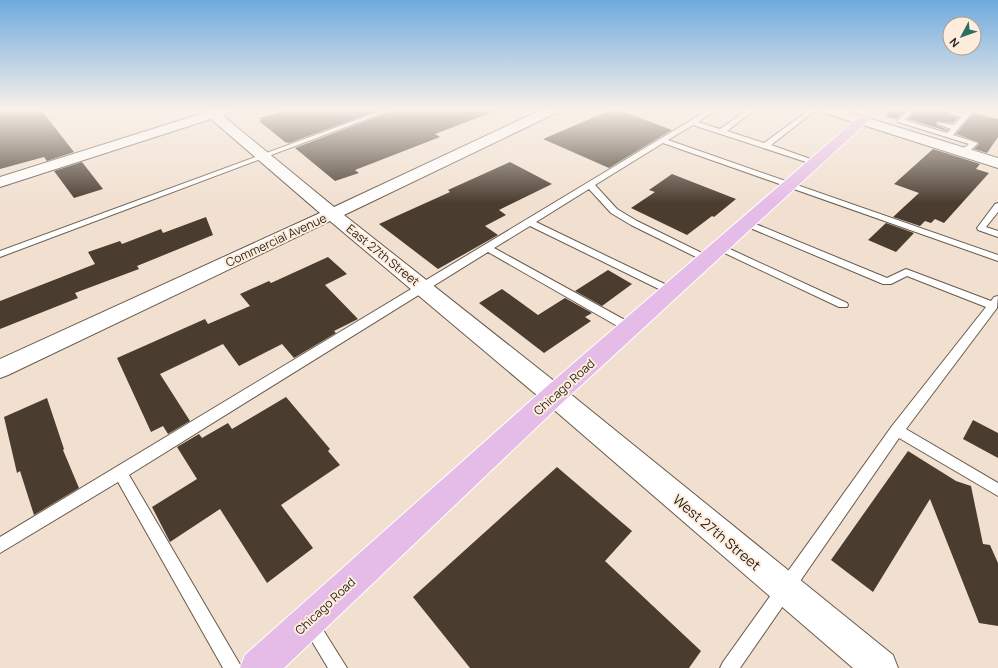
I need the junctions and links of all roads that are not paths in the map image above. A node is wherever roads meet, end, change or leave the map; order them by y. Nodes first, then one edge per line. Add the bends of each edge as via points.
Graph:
1 (128, 141) edge
2 (248, 141) edge
3 (303, 141) edge
4 (485, 141) edge
5 (660, 141) edge
6 (665, 141) edge
7 (752, 141) edge
8 (772, 141) edge
9 (838, 141) edge
10 (936, 141) edge
11 (967, 141) edge
12 (766, 146) junction
13 (964, 152) junction
14 (263, 156) junction
15 (815, 162) junction
16 (998, 163) edge
17 (0, 182) edge
18 (590, 185) junction
19 (790, 185) junction
20 (998, 206) edge
21 (332, 214) junction
22 (530, 222) junction
23 (746, 224) junction
24 (998, 234) edge
25 (487, 248) junction
26 (713, 253) junction
27 (0, 254) edge
28 (998, 258) edge
29 (422, 288) junction
30 (671, 291) junction
31 (995, 303) edge
32 (843, 306) dead end
33 (630, 328) junction
34 (0, 369) edge
35 (554, 395) junction
36 (897, 430) junction
37 (120, 473) junction
38 (998, 490) edge
39 (0, 546) edge
40 (786, 589) junction
41 (308, 621) junction
42 (233, 668) edge
43 (258, 668) edge
44 (338, 668) edge
45 (729, 668) edge
46 (880, 668) edge

1 - 17 street
2 - 14 street, East 27th Street
3 - 14 lane
4 - 21 street, Commercial Avenue
5 - 18 lane
6 - 19 lane
7 - 12 lane
8 - 12 lane
9 - 15 main road, Chicago Road
10 - 13 street
11 - 13 lane via 974,143
12 - 15 lane
13 - 16 street
14 - 21 street, East 27th Street
14 - 27 lane
15 - 19 main road, Chicago Road
18 - 22 lane
18 - 26 lane via 614,211 634,223
19 - 23 main road, Chicago Road
19 - 28 lane
20 - 24 lane via 981,228
21 - 29 street, East 27th Street
21 - 34 street, Commercial Avenue
22 - 25 lane
22 - 30 lane
23 - 26 main road, Chicago Road
23 - 31 lane via 887,282 906,272
25 - 29 lane
25 - 33 lane
26 - 30 main road, Chicago Road
26 - 32 lane
29 - 35 street, East 27th Street
29 - 37 lane
30 - 33 main road, Chicago Road
31 - 36 lane
33 - 35 main road, Chicago Road
35 - 40 street, West 27th Street
35 - 41 main road, Chicago Road
36 - 38 lane
36 - 40 lane
37 - 39 lane
37 - 42 lane
40 - 45 lane
40 - 46 street, West 27th Street
41 - 43 main road, Chicago Road
41 - 44 lane

